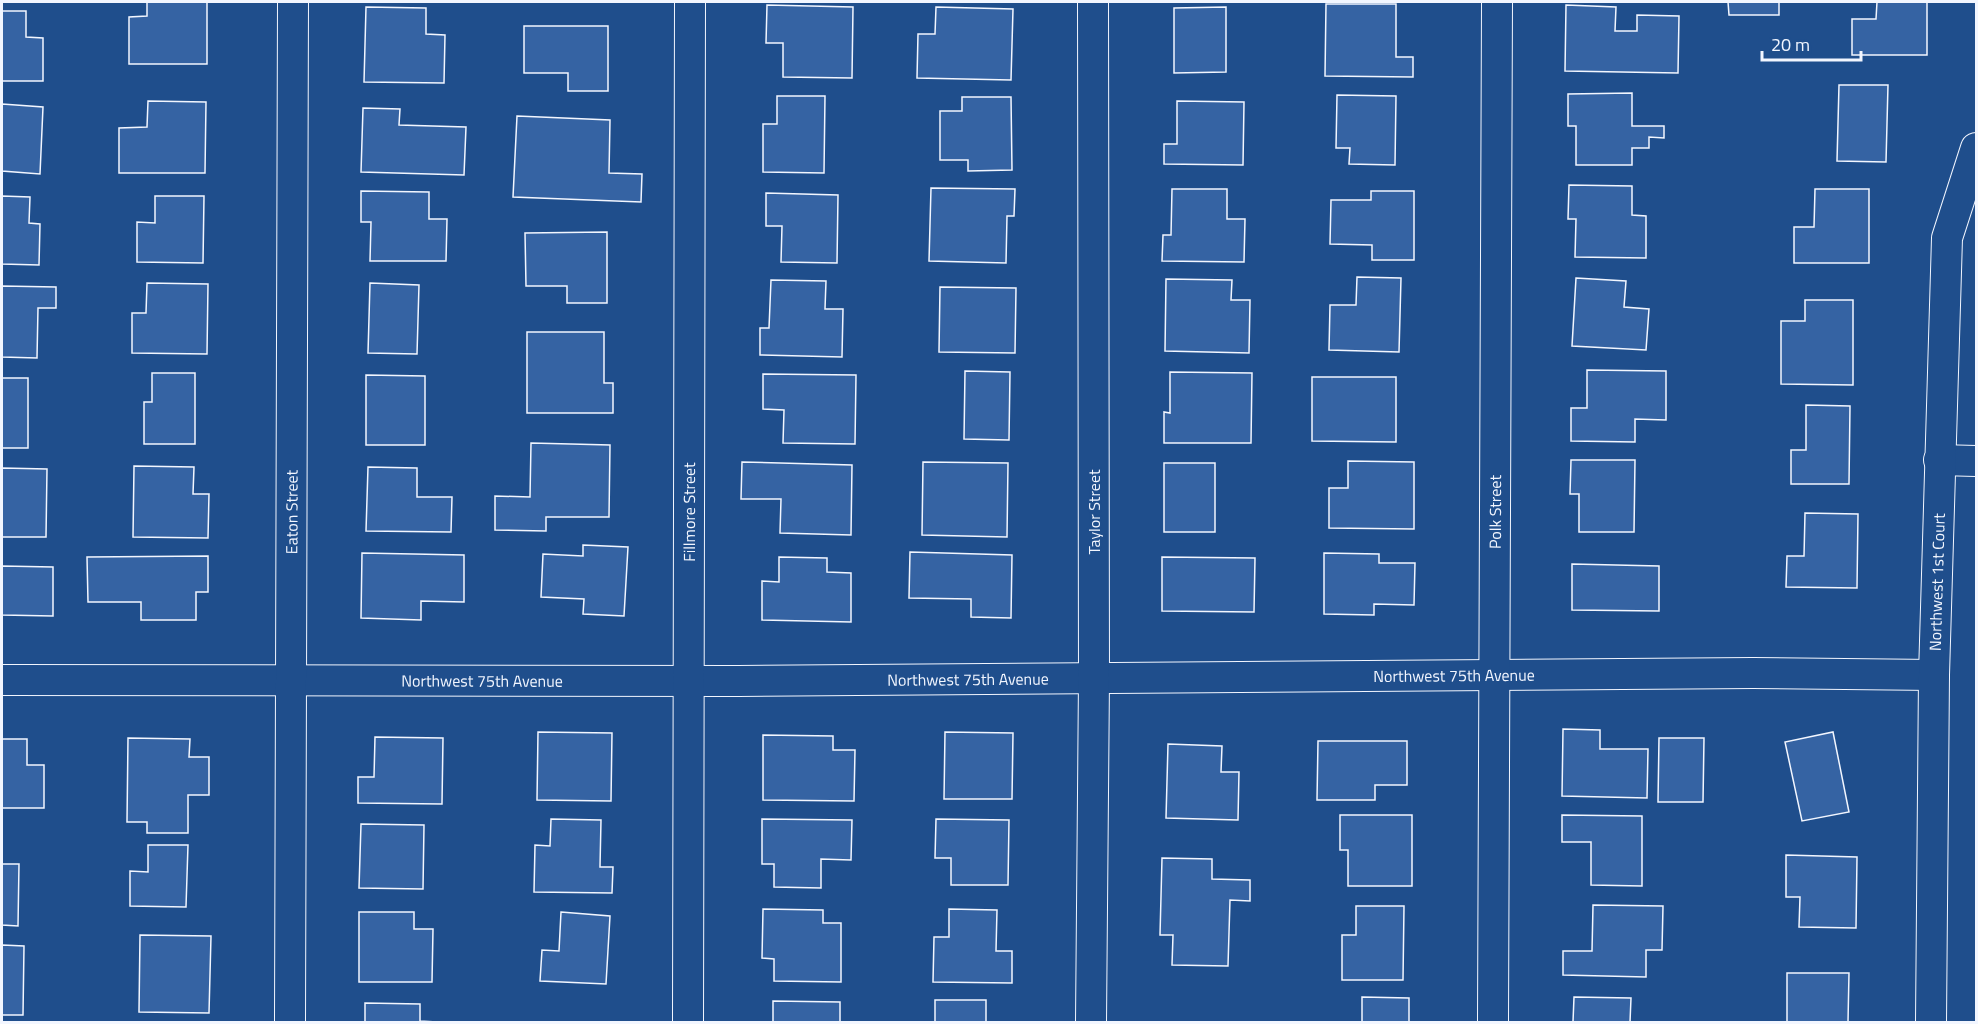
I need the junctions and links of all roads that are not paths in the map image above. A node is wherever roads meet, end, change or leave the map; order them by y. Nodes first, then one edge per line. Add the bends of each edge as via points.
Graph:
1 (292, 2) edge
2 (690, 2) edge
3 (1093, 2) edge
4 (1497, 2) edge
5 (1977, 148) edge
6 (1939, 460) junction
7 (1977, 461) edge
8 (1495, 675) junction
9 (1934, 675) junction
10 (1094, 678) junction
11 (2, 680) edge
12 (689, 680) junction
13 (293, 681) junction
14 (290, 1023) edge
15 (688, 1023) edge
16 (1091, 1023) edge
17 (1493, 1023) edge
18 (1931, 1023) edge

1 - 13 street, Eaton Street
2 - 12 street, Fillmore Street
3 - 10 street, Taylor Street
4 - 8 street, Polk Street
5 - 6 street, Northwest 1st Court via 1947,238
6 - 7 street
6 - 9 street, Northwest 1st Court
8 - 9 street, Northwest 75th Avenue
8 - 10 street, Northwest 75th Avenue
8 - 17 street, Polk Street
9 - 18 street, Northwest 1st Court
10 - 12 street, Northwest 75th Avenue
10 - 16 street, Taylor Street
11 - 13 street, Northwest 75th Avenue
12 - 13 street, Northwest 75th Avenue
12 - 15 street, Fillmore Street
13 - 14 street, Eaton Street

